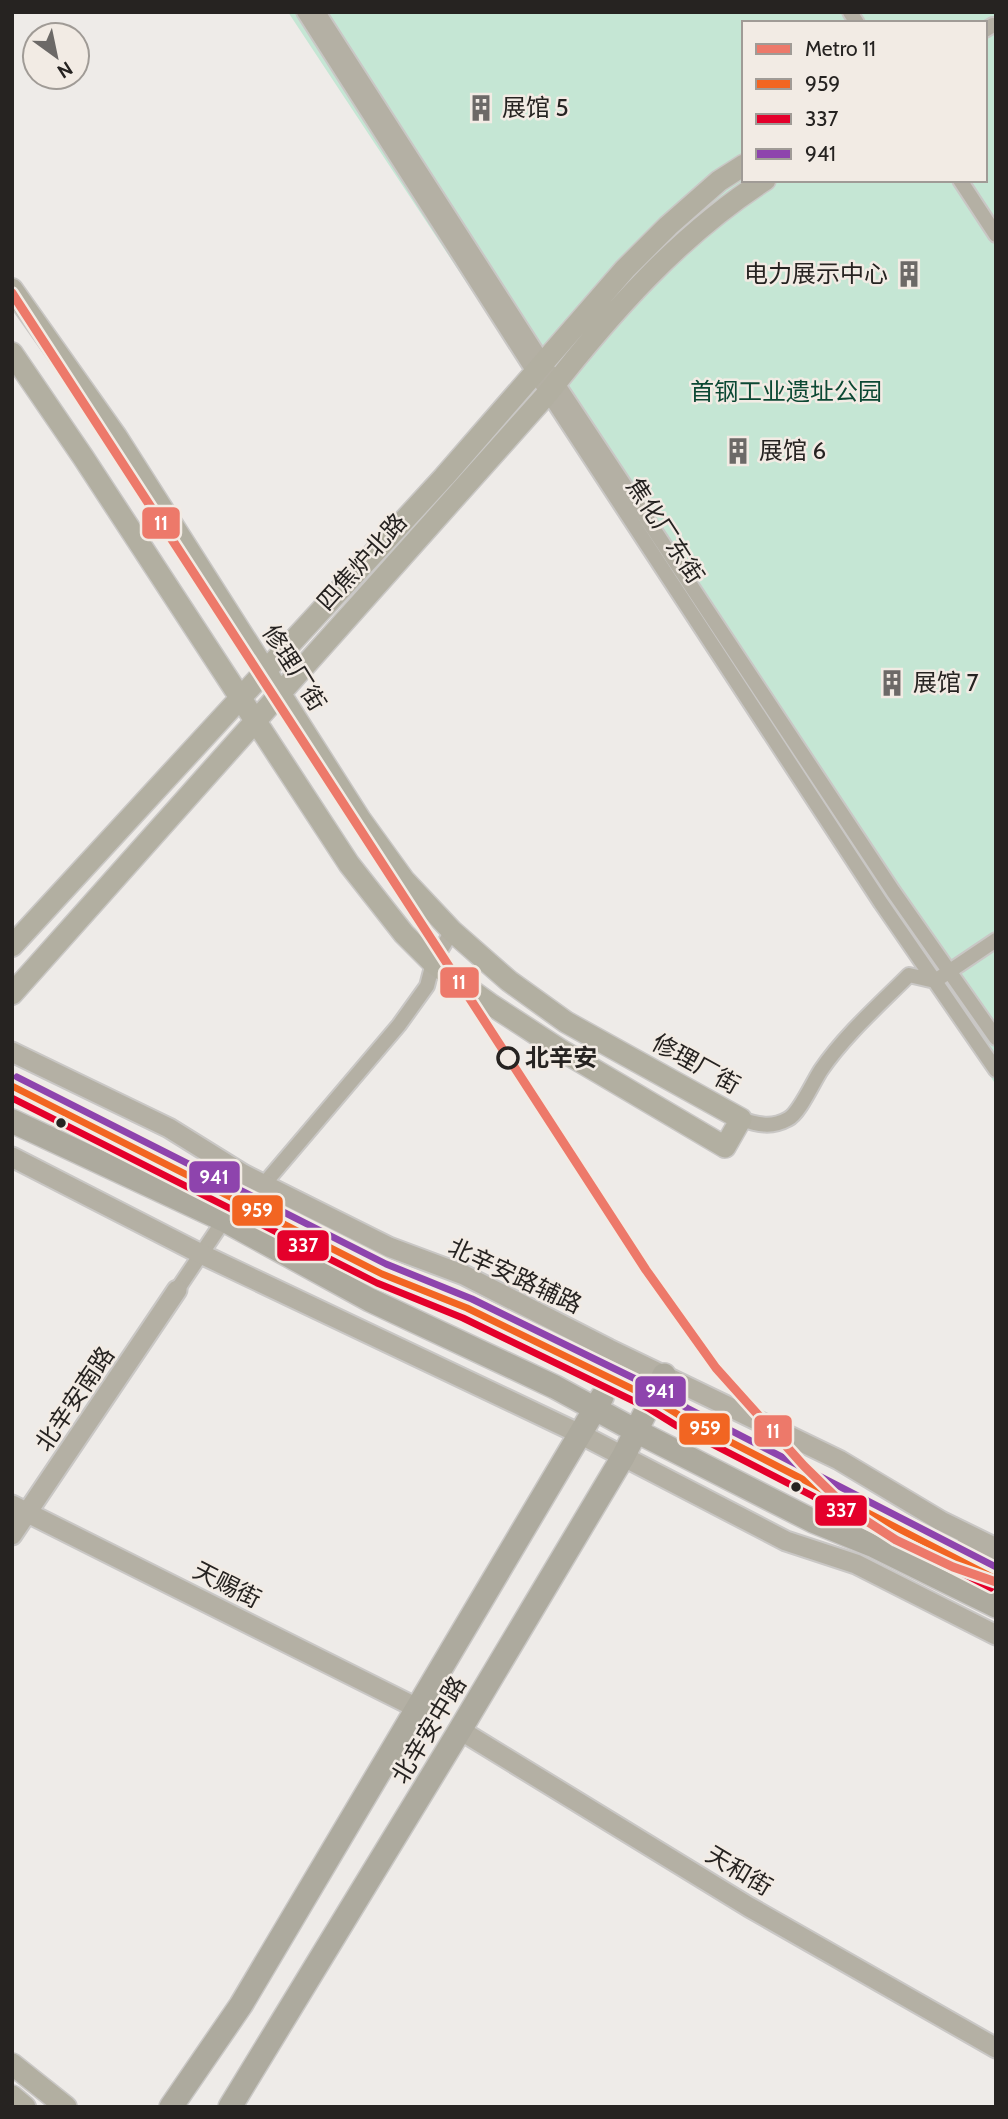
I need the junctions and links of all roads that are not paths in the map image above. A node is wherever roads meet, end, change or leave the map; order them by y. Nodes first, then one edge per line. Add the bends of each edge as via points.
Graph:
1 (304, 12) edge
2 (317, 12) edge
3 (742, 166) edge
4 (762, 182) edge
5 (961, 182) edge
6 (996, 236) edge
7 (12, 289) edge
8 (12, 353) edge
9 (539, 367) junction
10 (552, 388) junction
11 (265, 671) junction
12 (280, 694) junction
13 (240, 699) junction
14 (255, 723) junction
15 (452, 931) junction
16 (996, 940) edge
17 (12, 946) edge
18 (433, 963) junction
19 (950, 970) junction
20 (935, 981) junction
21 (12, 994) edge
22 (996, 1038) edge
23 (12, 1052) edge
24 (996, 1070) edge
25 (12, 1086) edge
26 (741, 1119) junction
27 (12, 1121) edge
28 (12, 1157) edge
29 (264, 1184) junction
30 (224, 1220) junction
31 (330, 1247) junction
32 (201, 1254) junction
33 (177, 1290) joint
34 (664, 1375) junction
35 (611, 1379) junction
36 (653, 1399) junction
37 (597, 1409) junction
38 (636, 1431) junction
39 (582, 1435) junction
40 (623, 1457) junction
41 (20, 1509) edge
42 (941, 1521) junction
43 (12, 1535) edge
44 (996, 1548) edge
45 (996, 1566) edge
46 (996, 1579) edge
47 (992, 1606) edge
48 (996, 1635) edge
49 (419, 1709) junction
50 (460, 1730) junction
51 (996, 2048) edge
52 (12, 2064) edge
53 (12, 2096) edge
54 (25, 2107) edge
55 (66, 2107) edge
56 (171, 2107) edge
57 (230, 2107) edge

1 - 9 street, 焦化厂东街
2 - 9 street, 焦化厂东街
3 - 9 main road, 四焦炉北路 via 668,226
4 - 10 main road, 四焦炉北路 via 733,201 663,263
5 - 6 street
7 - 11 main road, 修理厂街 via 116,436
8 - 13 main road, 修理厂街
9 - 10 street, 焦化厂东街
9 - 11 main road, 四焦炉北路
10 - 12 main road, 四焦炉北路
10 - 19 street, 焦化厂东街
10 - 20 street, 焦化厂东街
11 - 12 main road, 修理厂街
11 - 13 main road, 四焦炉北路
12 - 14 main road, 四焦炉北路
12 - 15 main road, 修理厂街 via 367,830 404,880
13 - 14 main road, 修理厂街
13 - 17 main road, 四焦炉北路
14 - 18 main road, 修理厂街 via 349,864
14 - 21 main road, 四焦炉北路
15 - 18 street
15 - 26 main road, 修理厂街 via 509,981 566,1022
16 - 19 street
18 - 26 main road, 修理厂街 via 559,1049 726,1147
18 - 29 street via 427,986 399,1025
19 - 20 street
19 - 22 street, 焦化厂东街
20 - 24 street, 焦化厂东街
20 - 26 street via 909,975 829,1060 791,1118 772,1125
23 - 29 street, 北辛安路辅路 via 169,1128
25 - 31 main road
27 - 30 main road
28 - 32 street
29 - 31 street
29 - 34 street, 北辛安路辅路 via 389,1247 464,1275
30 - 32 street
30 - 37 main road via 370,1300
31 - 35 main road
32 - 33 street
32 - 39 street
33 - 41 street, 北辛安南路
34 - 36 main road, 北辛安中路
34 - 42 street, 北辛安路辅路 via 839,1460
35 - 36 main road
35 - 37 main road, 北辛安中路
36 - 38 main road, 北辛安中路
36 - 46 main road
37 - 38 main road
37 - 39 main road, 北辛安中路
38 - 40 main road, 北辛安中路
38 - 47 main road
39 - 40 street
39 - 49 main road, 北辛安中路
40 - 48 street via 786,1541 856,1564
40 - 50 main road, 北辛安中路
41 - 43 street, 北辛安南路
41 - 49 street, 天赐街
42 - 44 street, 北辛安路辅路
42 - 45 street
49 - 56 main road, 北辛安中路 via 241,2005
50 - 51 street, 天和街 via 749,1907
50 - 57 main road, 北辛安中路
52 - 55 main road
53 - 54 main road

